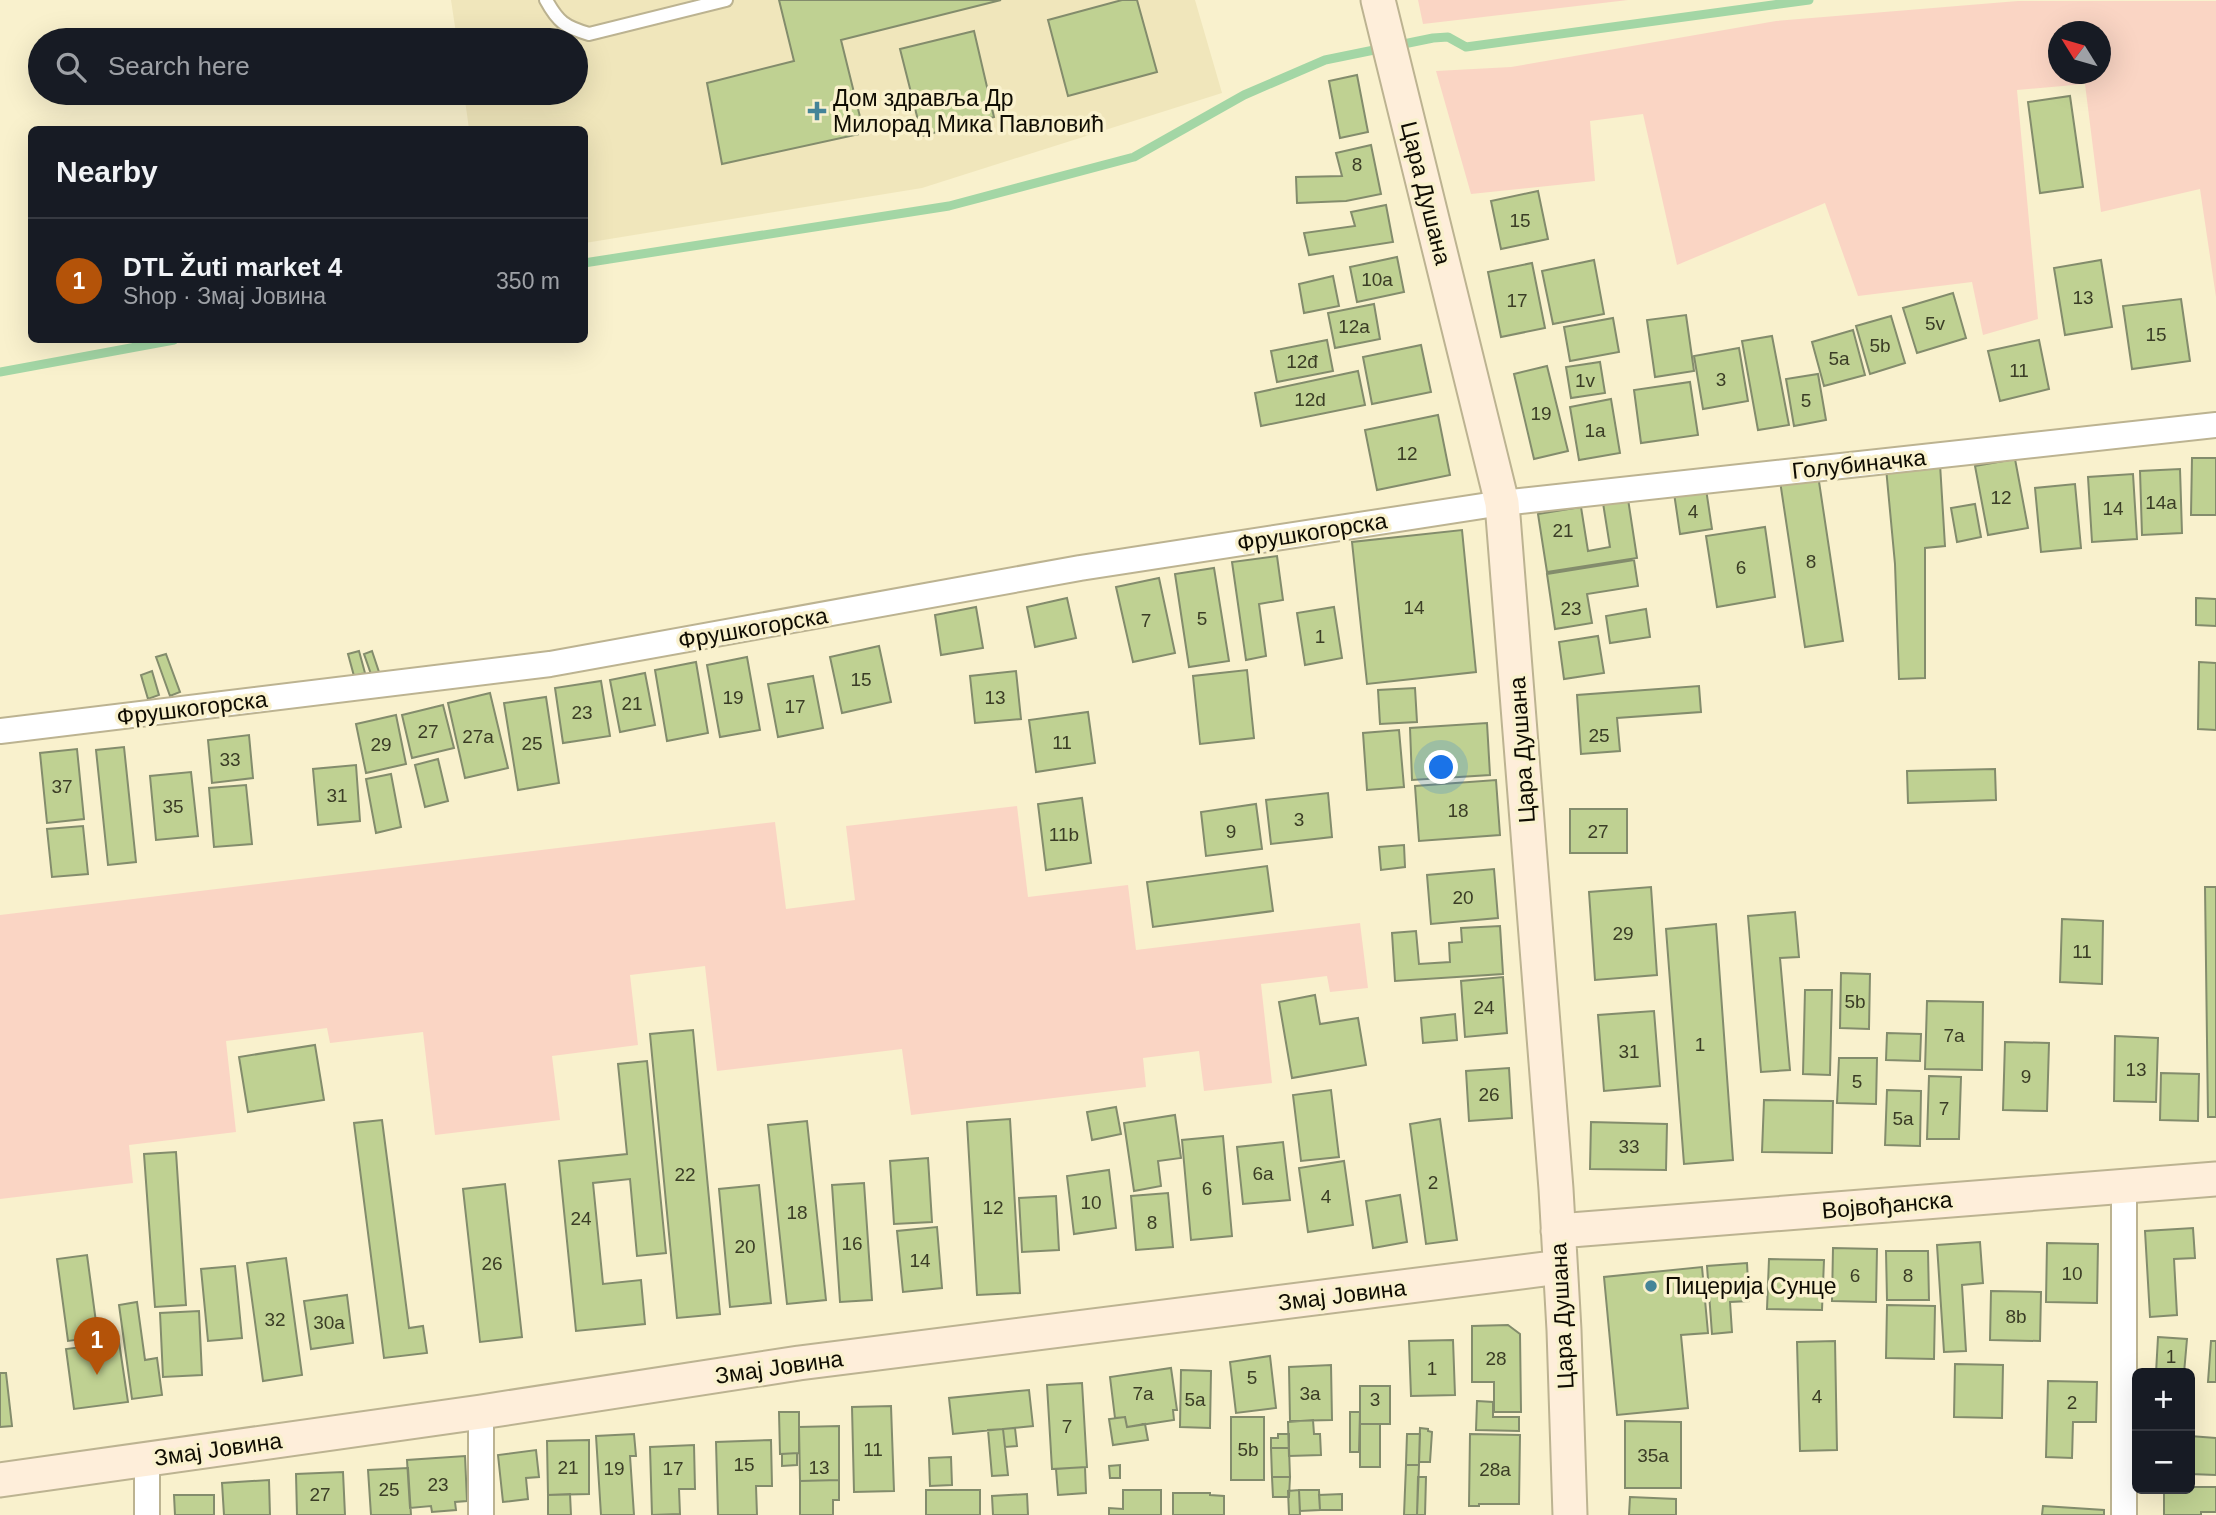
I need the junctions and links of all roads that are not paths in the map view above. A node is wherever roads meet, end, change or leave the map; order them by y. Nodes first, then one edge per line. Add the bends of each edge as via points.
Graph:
1 (545, 0) edge
2 (726, 0) edge
3 (1378, 0) edge
4 (568, 28) edge
5 (588, 34) edge
6 (2216, 425) edge
7 (1502, 503) junction
8 (0, 731) edge
9 (2216, 1178) edge
10 (2124, 1186) junction
11 (1558, 1231) junction
12 (1560, 1267) junction
13 (481, 1412) junction
14 (147, 1460) junction
15 (0, 1480) edge
16 (147, 1515) edge
17 (481, 1515) edge
18 (1570, 1515) edge
19 (2124, 1515) edge

1 - 4 lane
2 - 5 lane
3 - 7 street, Цара Душана
6 - 7 street, Голубиначка
7 - 8 street, Фрушкогорска via 1080,568 550,664
7 - 11 street, Цара Душана
9 - 10 street, Војвођанска
10 - 11 street, Војвођанска
10 - 19 street
11 - 12 street, Цара Душана
12 - 13 street, Змај Јовина via 799,1363
12 - 18 street, Цара Душана
13 - 14 street, Змај Јовина
13 - 17 street
14 - 15 street, Змај Јовина
14 - 16 street

